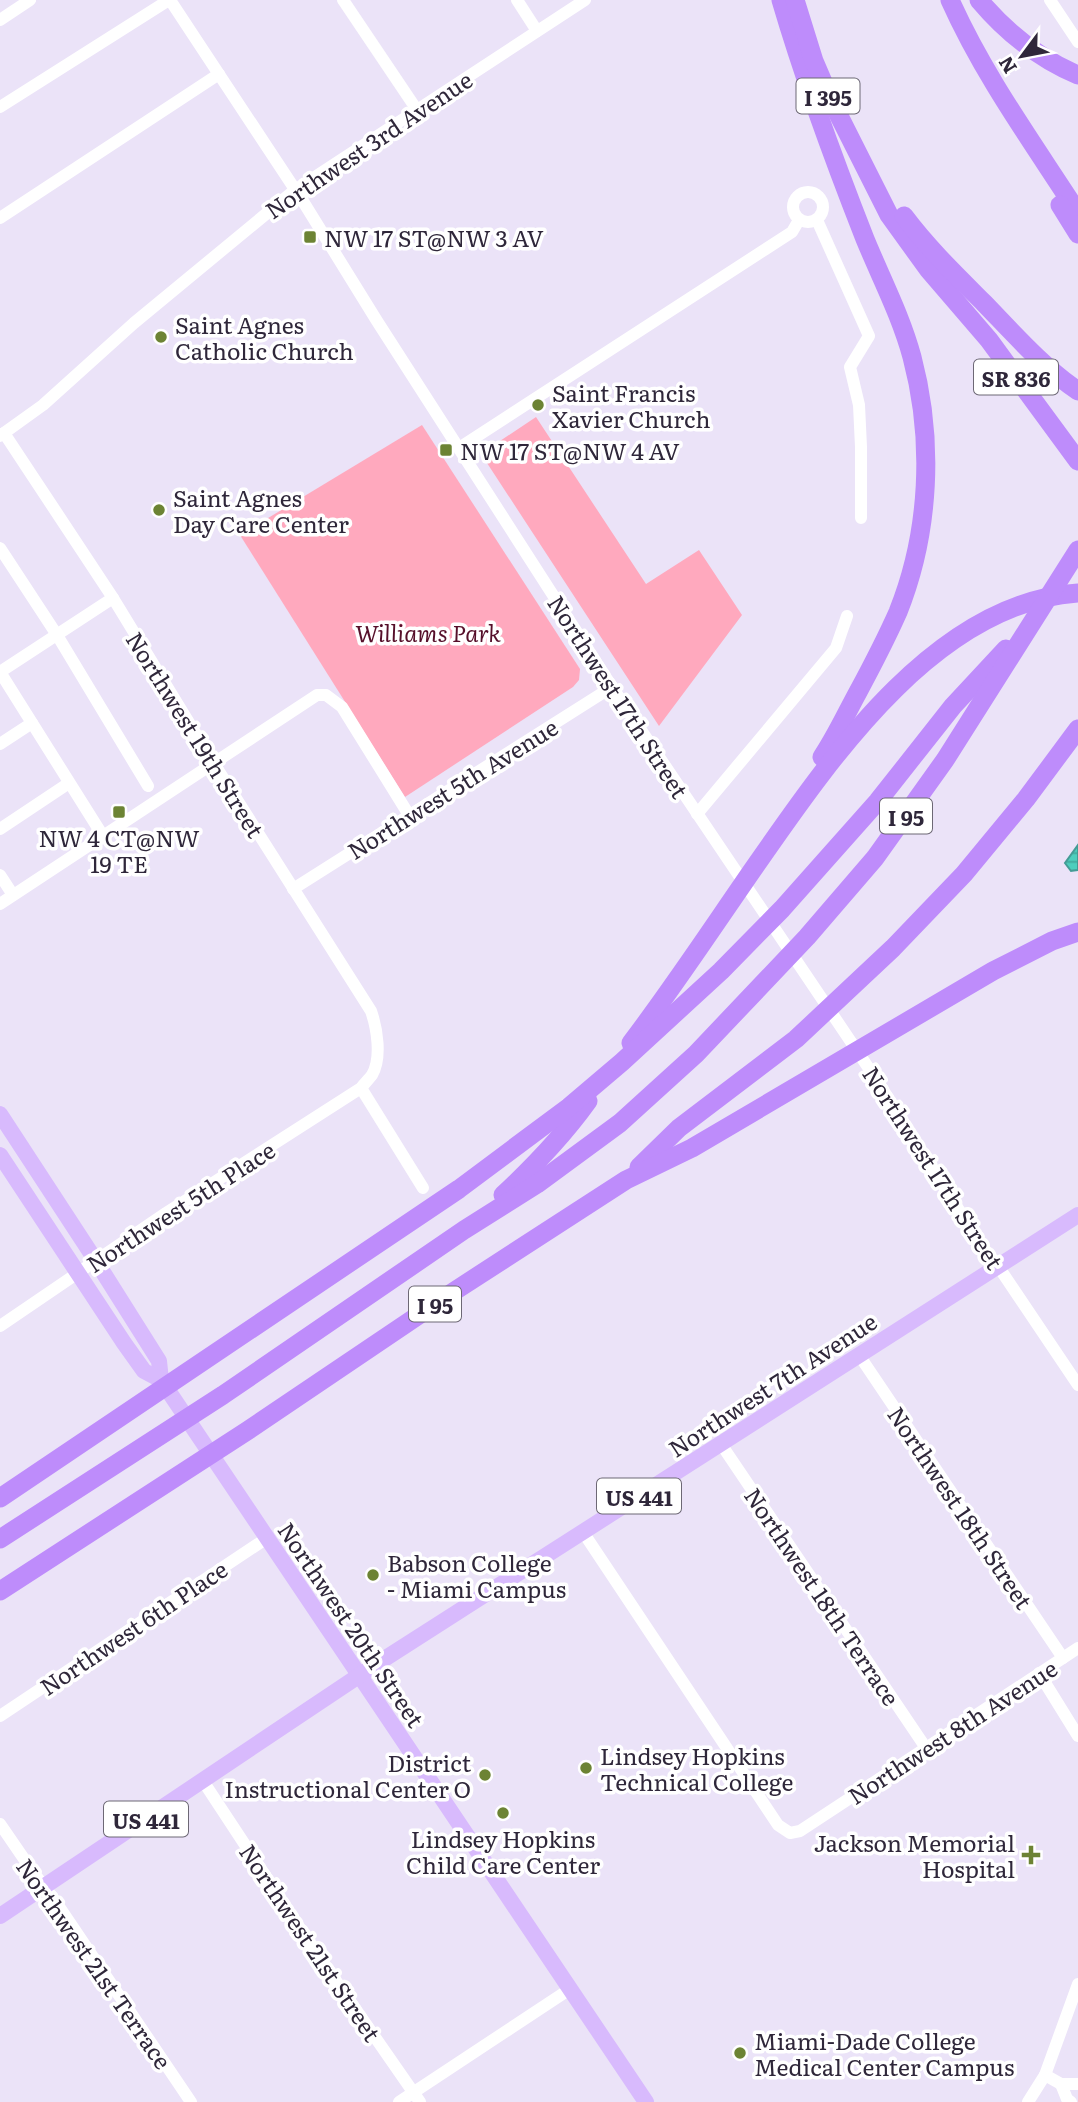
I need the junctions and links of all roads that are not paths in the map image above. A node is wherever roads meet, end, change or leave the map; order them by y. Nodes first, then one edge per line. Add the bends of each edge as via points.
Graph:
1 (30, 0) edge
2 (170, 0) edge
3 (342, 0) edge
4 (517, 0) edge
5 (585, 0) edge
6 (781, 0) edge
7 (795, 0) edge
8 (950, 0) edge
9 (979, 0) edge
10 (1050, 0) edge
11 (0, 20) edge
12 (537, 31) junction
13 (1078, 42) edge
14 (1073, 73) edge
15 (219, 74) junction
16 (1003, 98) junction
17 (0, 107) edge
18 (417, 110) junction
19 (873, 187) junction
20 (295, 190) junction
21 (1078, 213) edge
22 (0, 218) edge
23 (799, 219) junction
24 (817, 220) junction
25 (1078, 234) edge
26 (1078, 391) edge
27 (2, 435) edge
28 (459, 448) junction
29 (1078, 461) edge
30 (861, 518) dead end
31 (0, 548) edge
32 (1078, 550) edge
33 (1078, 593) edge
34 (113, 598) junction
35 (847, 616) dead end
36 (1033, 619) junction
37 (57, 635) junction
38 (0, 672) edge
39 (612, 687) junction
40 (32, 723) junction
41 (1078, 727) edge
42 (0, 744) edge
43 (214, 762) junction
44 (69, 783) junction
45 (148, 786) dead end
46 (807, 793) junction
47 (698, 814) junction
48 (409, 815) junction
49 (0, 829) edge
50 (103, 836) junction
51 (0, 875) edge
52 (293, 889) junction
53 (13, 895) junction
54 (0, 904) edge
55 (1078, 932) edge
56 (361, 1088) junction
57 (0, 1114) edge
58 (0, 1155) edge
59 (626, 1180) junction
60 (424, 1188) dead end
61 (1078, 1215) edge
62 (464, 1230) junction
63 (96, 1261) junction
64 (998, 1266) junction
65 (77, 1272) junction
66 (0, 1326) edge
67 (859, 1355) junction
68 (161, 1380) junction
69 (1078, 1385) edge
70 (721, 1444) junction
71 (0, 1499) edge
72 (583, 1532) junction
73 (267, 1538) junction
74 (0, 1539) edge
75 (0, 1591) edge
76 (1078, 1648) edge
77 (1063, 1658) junction
78 (1039, 1673) junction
79 (360, 1676) junction
80 (0, 1716) edge
81 (1078, 1736) edge
82 (926, 1748) junction
83 (203, 1781) junction
84 (0, 1824) edge
85 (44, 1887) junction
86 (0, 1916) edge
87 (1078, 1984) edge
88 (570, 1989) junction
89 (1045, 2075) junction
90 (1061, 2084) junction
91 (1078, 2084) edge
92 (417, 2097) edge
93 (191, 2102) edge
94 (399, 2102) edge
95 (646, 2102) edge
96 (1028, 2102) edge
97 (1071, 2102) edge

1 - 11 street
2 - 15 street, Northwest 17th Street
2 - 17 street
3 - 18 street
4 - 12 street
5 - 12 street, Northwest 3rd Avenue
6 - 46 highway via 809,91 912,356 926,468 918,543 898,611 818,762
7 - 19 highway, I 395 via 814,61
8 - 16 highway
9 - 14 highway via 1016,37
10 - 13 street
12 - 18 street, Northwest 3rd Avenue
15 - 20 street, Northwest 17th Street
15 - 22 street
16 - 21 highway
16 - 25 highway via 1007,119
18 - 20 street, Northwest 3rd Avenue
19 - 26 highway via 1045,365
19 - 29 highway, SR 836 via 909,245 989,340
20 - 27 street, Northwest 3rd Avenue
20 - 28 street, Northwest 17th Street
23 - 24 street
23 - 24 street via 793,211 795,199 810,192 820,197 824,206
23 - 28 street via 792,232
24 - 30 street via 869,336 850,367 859,405
27 - 34 street, Northwest 19th Street
28 - 39 street, Northwest 17th Street
31 - 37 street
32 - 36 highway, I 95
33 - 46 highway via 1002,612 934,654 873,711
34 - 37 street
34 - 43 street, Northwest 19th Street
35 - 47 street via 836,648
36 - 62 highway, I 95 via 893,834 850,889 754,994 620,1123
36 - 71 highway via 953,706 878,801 782,909 622,1062 459,1188
37 - 38 street
37 - 45 street
38 - 40 street
39 - 47 street, Northwest 17th Street
39 - 48 street, Northwest 5th Avenue
40 - 42 street
40 - 44 street
41 - 59 highway, I 95 via 1027,799 893,948 796,1039 679,1128
43 - 48 street via 317,695 326,695 342,707
43 - 50 street
43 - 52 street, Northwest 19th Street
44 - 49 street
44 - 50 street
46 - 62 highway via 564,1133
47 - 64 street, Northwest 17th Street
48 - 52 street, Northwest 5th Avenue
50 - 53 street
51 - 53 street
52 - 56 street, Northwest 19th Street via 372,1011 378,1039 376,1064
53 - 54 street
55 - 59 highway via 993,971 692,1148
56 - 60 street
56 - 63 street, Northwest 5th Place
57 - 63 main road, Northwest 20th Street
58 - 65 main road, Northwest 20th Street
59 - 75 highway, I 95
61 - 64 main road, Northwest 7th Avenue / US 441
62 - 74 highway, I 95 via 223,1395
63 - 65 street, Northwest 5th Place
63 - 68 main road, Northwest 20th Street via 159,1361
64 - 67 main road, Northwest 7th Avenue / US 441
64 - 69 street, Northwest 17th Street
65 - 66 street, Northwest 5th Place
65 - 68 main road, Northwest 20th Street via 144,1371
67 - 70 main road, Northwest 7th Avenue / US 441
67 - 77 street, Northwest 18th Street
68 - 73 main road, Northwest 20th Street
70 - 72 main road, Northwest 7th Avenue / US 441
70 - 82 street, Northwest 18th Terrace
72 - 79 main road, Northwest 7th Avenue / US 441
72 - 82 street, Northwest 8th Avenue via 778,1825 790,1833 800,1831
73 - 79 main road, Northwest 20th Street
73 - 80 street, Northwest 6th Place
76 - 77 street, Northwest 8th Avenue
77 - 78 street, Northwest 8th Avenue
78 - 81 street
78 - 82 street, Northwest 8th Avenue
79 - 83 main road, Northwest 7th Avenue / US 441
79 - 88 main road, Northwest 20th Street
83 - 85 main road, Northwest 7th Avenue / US 441
83 - 92 street, Northwest 21st Street
84 - 85 street, Northwest 21st Terrace
85 - 86 main road, Northwest 7th Avenue / US 441
85 - 93 street, Northwest 21st Terrace
87 - 89 street
88 - 92 street
88 - 95 main road, Northwest 20th Street
89 - 90 street
89 - 96 street
90 - 91 street
90 - 97 street
92 - 94 street

